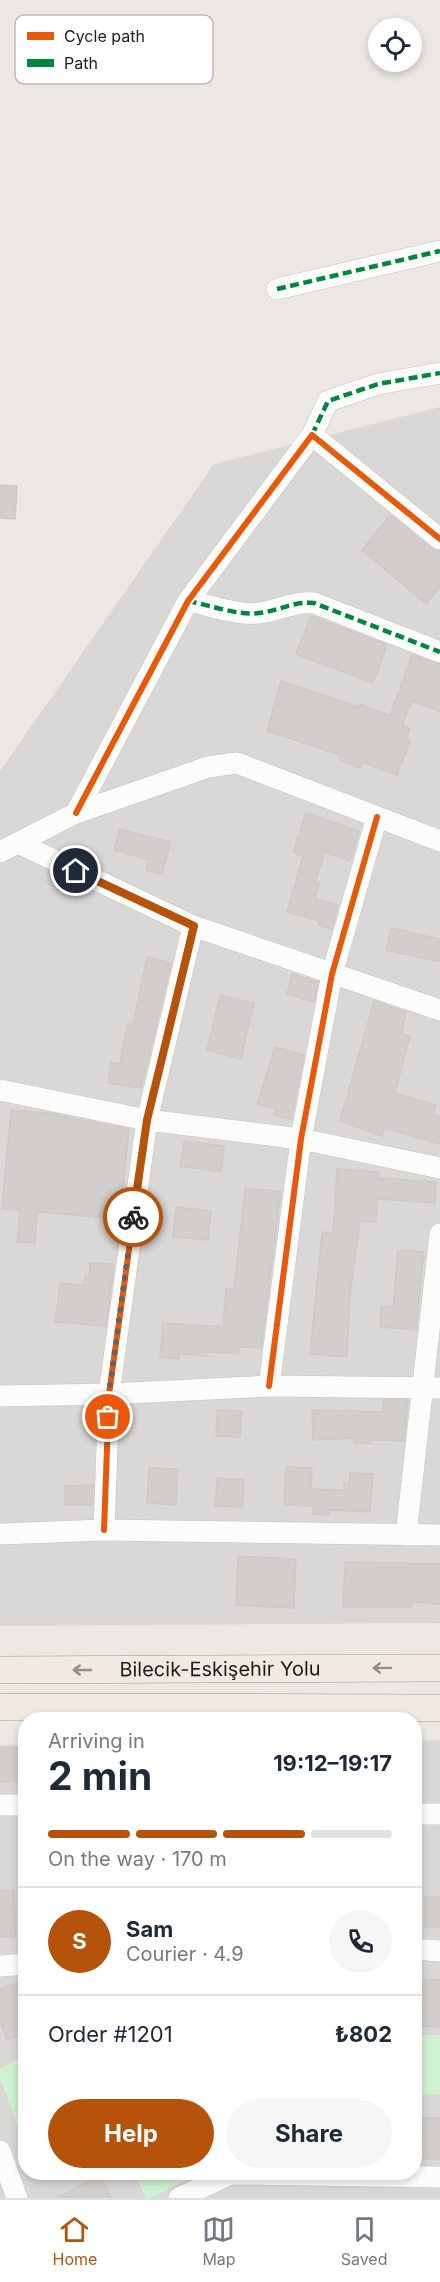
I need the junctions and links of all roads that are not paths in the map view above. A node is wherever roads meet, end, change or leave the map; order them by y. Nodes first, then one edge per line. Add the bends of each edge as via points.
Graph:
1 (440, 251) edge
2 (277, 289) dead end
3 (440, 373) edge
4 (312, 435) junction
5 (440, 539) edge
6 (188, 601) junction
7 (440, 652) edge
8 (76, 813) junction
9 (377, 817) junction
10 (440, 841) edge
11 (9, 848) edge
12 (194, 926) junction
13 (332, 974) junction
14 (440, 1010) edge
15 (0, 1090) edge
16 (147, 1120) junction
17 (300, 1139) junction
18 (440, 1168) edge
19 (440, 1234) edge
20 (269, 1386) junction
21 (432, 1388) edge
22 (109, 1394) junction
23 (0, 1396) edge
24 (104, 1530) junction
25 (0, 1534) edge
26 (406, 1535) junction
27 (440, 1535) edge
28 (440, 1668) edge
29 (0, 1670) edge
30 (0, 1707) edge
31 (440, 1708) edge
32 (279, 1712) edge
33 (407, 1712) edge
34 (0, 1804) edge
35 (18, 1805) edge
36 (422, 1814) edge
37 (440, 1814) edge
38 (422, 1949) edge
39 (440, 1951) edge
40 (18, 1965) edge
41 (0, 1966) edge
42 (0, 2151) edge
43 (422, 2177) edge
44 (440, 2177) edge
45 (218, 2180) edge
46 (17, 2198) edge
47 (179, 2198) edge

1 - 2 street
3 - 4 street via 378,384 328,400
4 - 5 street
4 - 6 street
6 - 7 street via 247,614 301,602 314,603
6 - 8 street
8 - 9 street via 208,767 237,763
8 - 11 street
9 - 10 street
9 - 13 street
11 - 12 street
12 - 13 street
12 - 16 street
13 - 14 street
13 - 17 street
15 - 16 street
16 - 17 street
16 - 22 street
17 - 18 street
17 - 20 street
19 - 21 street
20 - 21 street
20 - 22 street
21 - 26 street
22 - 23 street
22 - 24 street
24 - 25 street
24 - 26 street
26 - 27 street
28 -> 29 main road, Bilecik-Eskişehir Yolu
30 - 32 main road, Bilecik-Eskişehir Yolu
31 - 33 main road, Bilecik-Eskişehir Yolu
34 - 35 street
36 - 37 street
38 - 39 street
40 - 41 street
42 - 46 street
43 - 44 street
45 - 47 street

